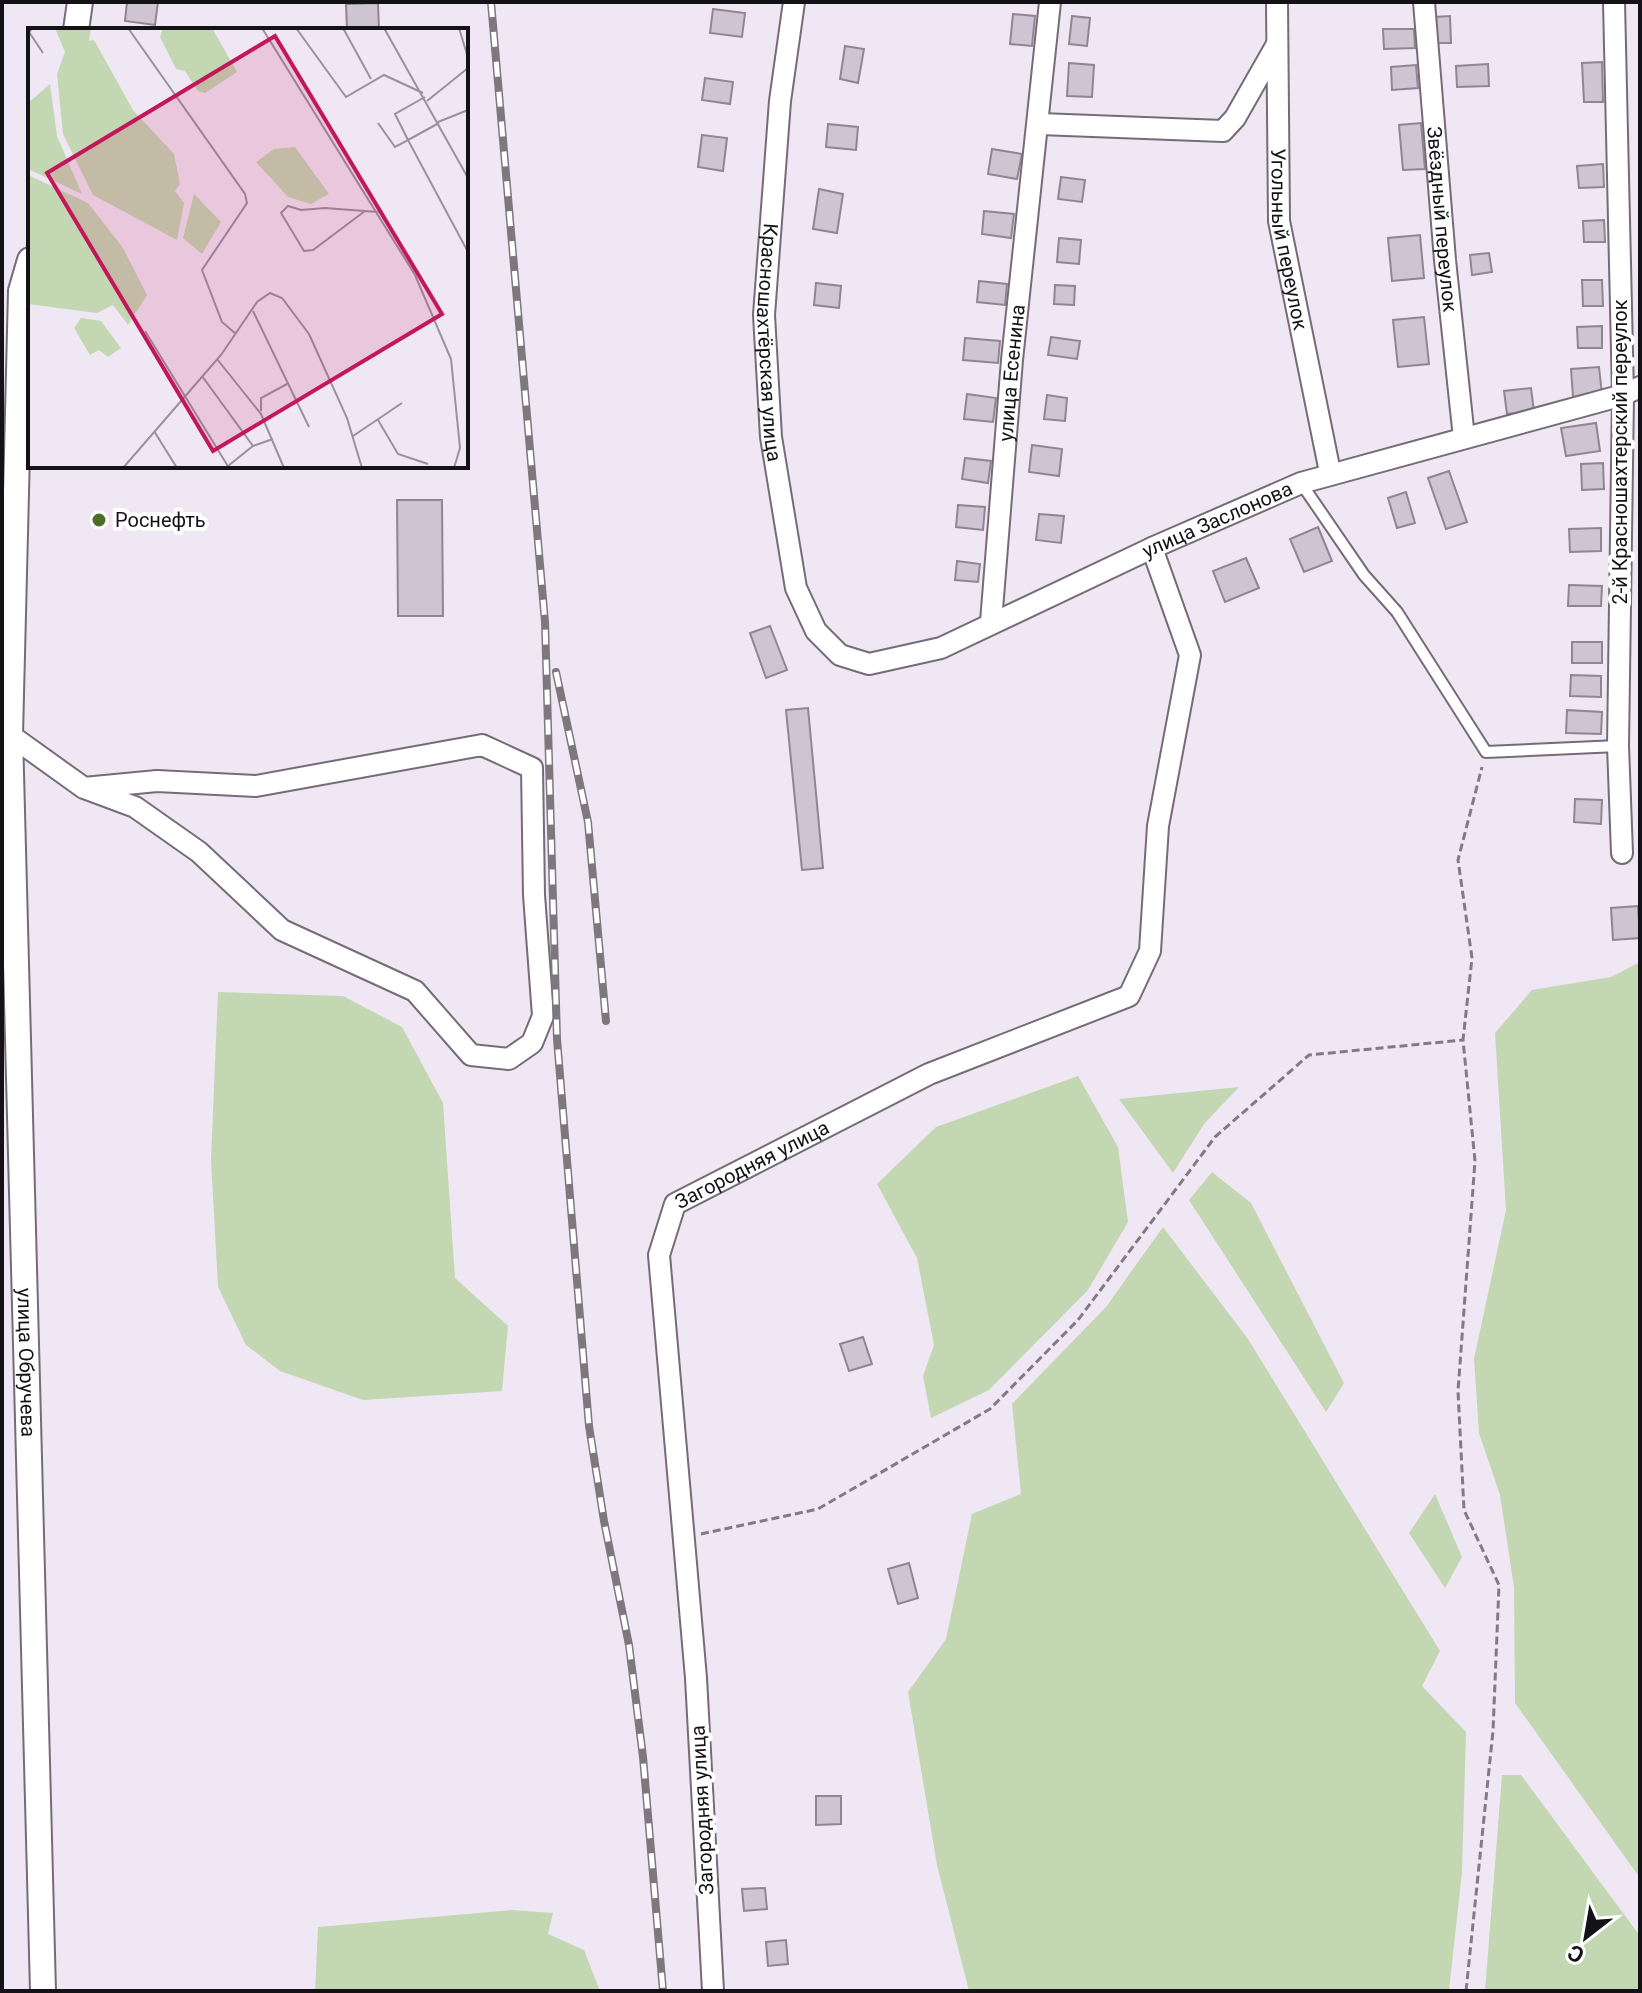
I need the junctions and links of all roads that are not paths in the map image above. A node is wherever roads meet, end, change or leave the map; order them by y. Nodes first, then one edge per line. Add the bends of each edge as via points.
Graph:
1 (80, 2) edge
2 (794, 2) edge
3 (1050, 2) edge
4 (1277, 2) edge
5 (1424, 2) edge
6 (1614, 2) edge
7 (76, 28) edge
8 (1276, 46) junction
9 (1040, 124) junction
10 (28, 267) edge
11 (1631, 391) edge
12 (1464, 438) junction
13 (1330, 472) junction
14 (1301, 483) junction
15 (1152, 548) junction
16 (991, 622) junction
17 (816, 631) joint
18 (10, 735) junction
19 (1618, 746) junction
20 (84, 788) junction
21 (1622, 853) dead end
22 (43, 1991) edge
23 (713, 1991) edge

1 - 7 street
2 - 17 street, Красношахтёрская улица via 780,101 764,315 771,437 783,512 796,588
3 - 9 street
4 - 8 street, Угольный переулок
5 - 12 street, Звёздный переулок
6 - 11 street, 2-й Красношахтерский переулок
8 - 9 street via 1223,131
8 - 13 street, Угольный переулок via 1279,221
9 - 16 street, улица Есенина via 1012,360
10 - 18 street, улица Обручева via 21,291
11 - 12 street, улица Заслонова
11 - 19 street, 2-й Красношахтерский переулок
12 - 13 street, улица Заслонова
13 - 14 street, улица Заслонова
14 - 15 street, улица Заслонова
14 - 19 lane via 1364,575 1397,612 1486,752
15 - 16 street, улица Заслонова
15 - 23 street, Загородняя улица via 1190,655 1158,826 1150,951 1129,996 929,1074 675,1204 659,1255 696,1678
16 - 17 street, улица Заслонова via 941,648 869,664 840,655
18 - 20 street
18 - 22 street, улица Обручева
19 - 21 street, 2-й Красношахтерский переулок
20 - 20 street via 157,781 256,786 482,745 532,768 543,1016 532,1043 509,1059 471,1055 415,991 282,930 199,852 135,807

